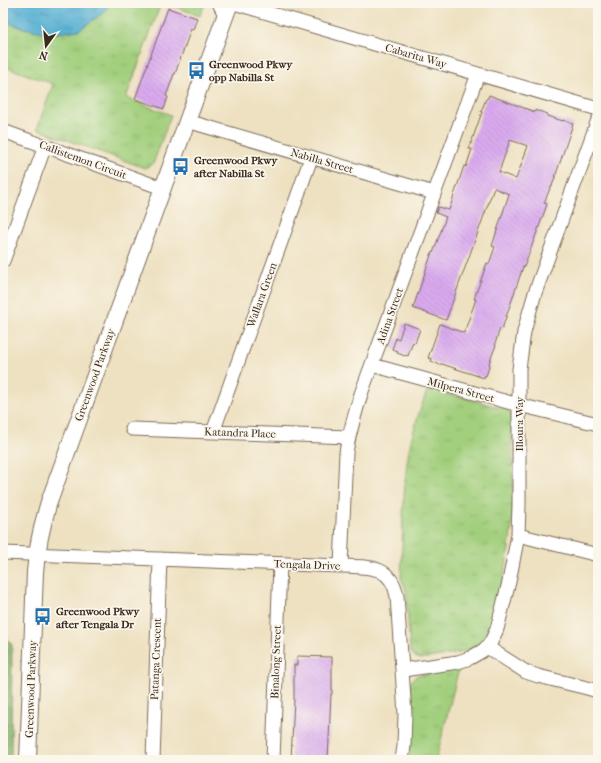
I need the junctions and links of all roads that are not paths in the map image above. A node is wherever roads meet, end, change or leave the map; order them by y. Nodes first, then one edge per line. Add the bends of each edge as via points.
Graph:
1 (215, 3) edge
2 (234, 3) edge
3 (227, 10) edge
4 (478, 74) junction
5 (598, 109) edge
6 (598, 120) edge
7 (187, 121) junction
8 (3, 131) edge
9 (45, 146) junction
10 (312, 158) junction
11 (162, 188) junction
12 (434, 193) junction
13 (3, 260) edge
14 (372, 365) junction
15 (519, 405) junction
16 (598, 424) edge
17 (132, 429) dead end
18 (213, 432) junction
19 (349, 437) junction
20 (518, 535) junction
21 (3, 553) edge
22 (36, 555) junction
23 (598, 555) edge
24 (160, 559) junction
25 (280, 564) junction
26 (341, 566) junction
27 (487, 647) junction
28 (403, 670) junction
29 (594, 688) edge
30 (28, 760) edge
31 (153, 760) edge
32 (273, 760) edge
33 (402, 760) edge

1 - 3 lane via 220,13
2 - 4 street, Cabarita Way
3 - 7 street, Greenwood Parkway
4 - 5 street, Cabarita Way
4 - 12 street, Adina Street
6 - 15 street, Illoura Way via 528,317 520,360
7 - 10 street, Nabilla Street
7 - 11 street, Greenwood Parkway
8 - 9 street, Callistemon Circuit
9 - 11 street, Callistemon Circuit
9 - 13 street
10 - 12 street, Nabilla Street
10 - 18 street, Wallara Green
11 - 22 street, Greenwood Parkway via 49,502
12 - 14 street, Adina Street
14 - 15 street, Milpera Street
14 - 19 street, Adina Street
15 - 16 street, Milpera Street
15 - 20 street, Illoura Way
17 - 18 street, Katandra Place
18 - 19 street, Katandra Place
19 - 26 street, Adina Street via 344,474
20 - 23 street
20 - 27 street, Illoura Way via 503,610
21 - 22 street
22 - 24 street, Tengala Drive
22 - 30 street, Greenwood Parkway
24 - 25 street, Tengala Drive
24 - 31 street, Patanga Crescent
25 - 26 street, Tengala Drive
25 - 32 street, Binalong Street
26 - 28 street, Tengala Drive via 371,567 392,580 397,596
27 - 28 street, Illoura Way via 458,662
27 - 29 street via 526,672
28 - 33 street, Tengala Drive via 405,729

